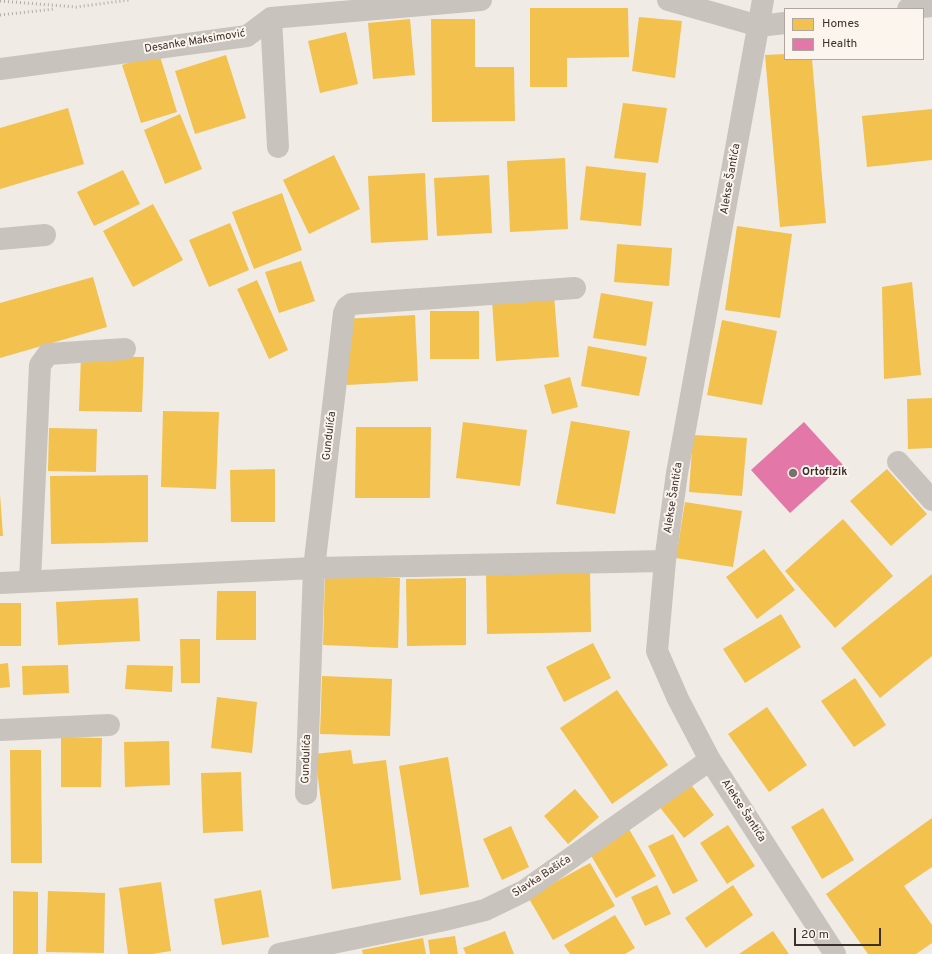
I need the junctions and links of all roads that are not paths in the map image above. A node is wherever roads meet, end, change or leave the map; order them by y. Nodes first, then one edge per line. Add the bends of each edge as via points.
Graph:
1 (481, 0) edge
2 (668, 0) edge
3 (763, 0) edge
4 (932, 6) edge
5 (916, 8) edge
6 (271, 18) junction
7 (784, 23) edge
8 (760, 26) junction
9 (0, 69) edge
10 (278, 147) dead end
11 (45, 234) dead end
12 (0, 239) edge
13 (574, 288) dead end
14 (125, 349) dead end
15 (898, 462) dead end
16 (932, 500) edge
17 (664, 561) junction
18 (314, 568) junction
19 (30, 581) junction
20 (0, 583) edge
21 (109, 725) dead end
22 (0, 730) edge
23 (710, 760) junction
24 (306, 794) dead end
25 (278, 954) edge
26 (835, 954) edge

1 - 6 street
2 - 8 street
3 - 8 street, Alekse Šantića
4 - 5 street
6 - 9 street, Desanke Maksimović via 247,36
6 - 10 street
7 - 8 street
8 - 17 street, Alekse Šantića
11 - 12 street
13 - 18 street, Gundulića via 351,304 347,307 344,313
14 - 19 street via 48,354 40,365
15 - 16 street
17 - 18 street
17 - 23 street, Alekse Šantića via 657,651 678,699
18 - 19 street
18 - 24 street, Gundulića
19 - 20 street
21 - 22 street
23 - 25 street, Slavka Bašića via 524,891 485,910
23 - 26 street, Alekse Šantića

